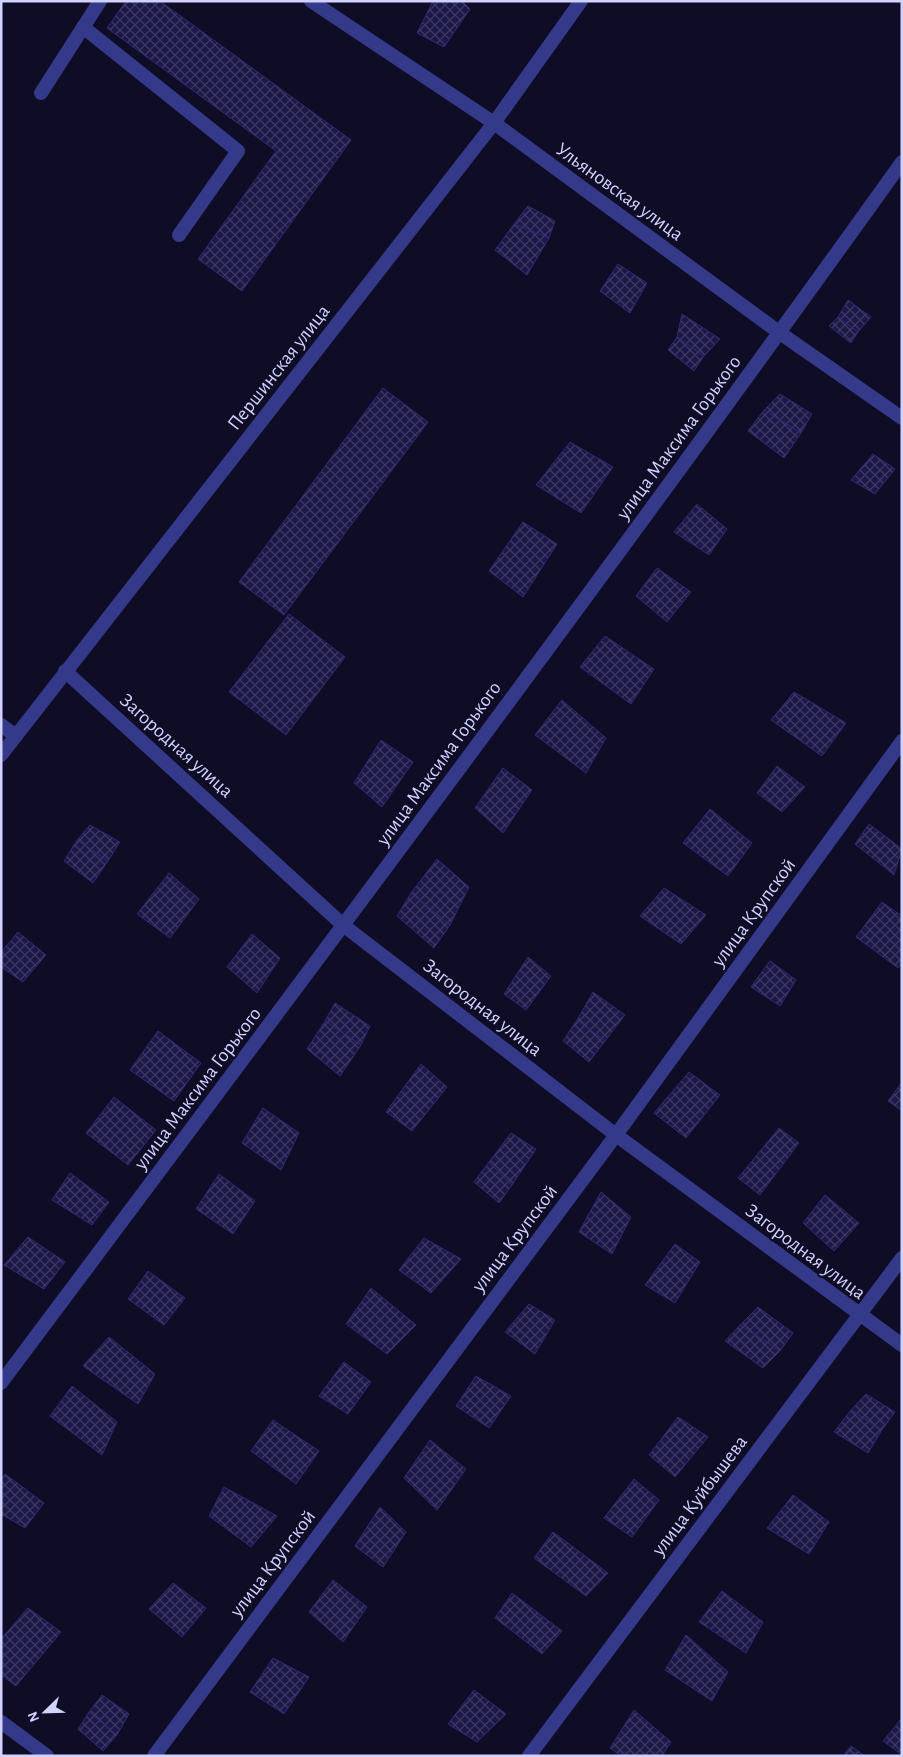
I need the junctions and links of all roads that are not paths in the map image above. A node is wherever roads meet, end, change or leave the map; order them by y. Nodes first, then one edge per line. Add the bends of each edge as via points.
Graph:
1 (100, 1) edge
2 (312, 1) edge
3 (581, 1) edge
4 (83, 27) junction
5 (41, 92) dead end
6 (494, 124) junction
7 (902, 162) edge
8 (179, 235) dead end
9 (780, 333) junction
10 (902, 418) edge
11 (65, 671) junction
12 (1, 725) edge
13 (16, 736) junction
14 (902, 742) edge
15 (1, 755) edge
16 (343, 925) junction
17 (616, 1135) junction
18 (902, 1258) edge
19 (858, 1314) junction
20 (902, 1345) edge
21 (1, 1383) edge
22 (1, 1722) edge
23 (47, 1756) edge
24 (154, 1756) edge
25 (530, 1756) edge

1 - 4 street
2 - 6 street, Ульяновская улица
3 - 6 street, Першинская улица
4 - 5 street
4 - 8 street via 238,151
6 - 9 street, Ульяновская улица
6 - 11 street, Першинская улица
7 - 9 street, улица Максима Горького
9 - 10 street, Ульяновская улица
9 - 16 street, улица Максима Горького
11 - 13 street, Першинская улица
11 - 16 street, Загородная улица
12 - 13 street
13 - 15 street, Першинская улица
14 - 17 street, улица Крупской
16 - 17 street, Загородная улица
16 - 21 street, улица Максима Горького
17 - 19 street, Загородная улица
17 - 24 street, улица Крупской
18 - 19 street, улица Куйбышева
19 - 20 street, Загородная улица
19 - 25 street, улица Куйбышева
22 - 23 street

